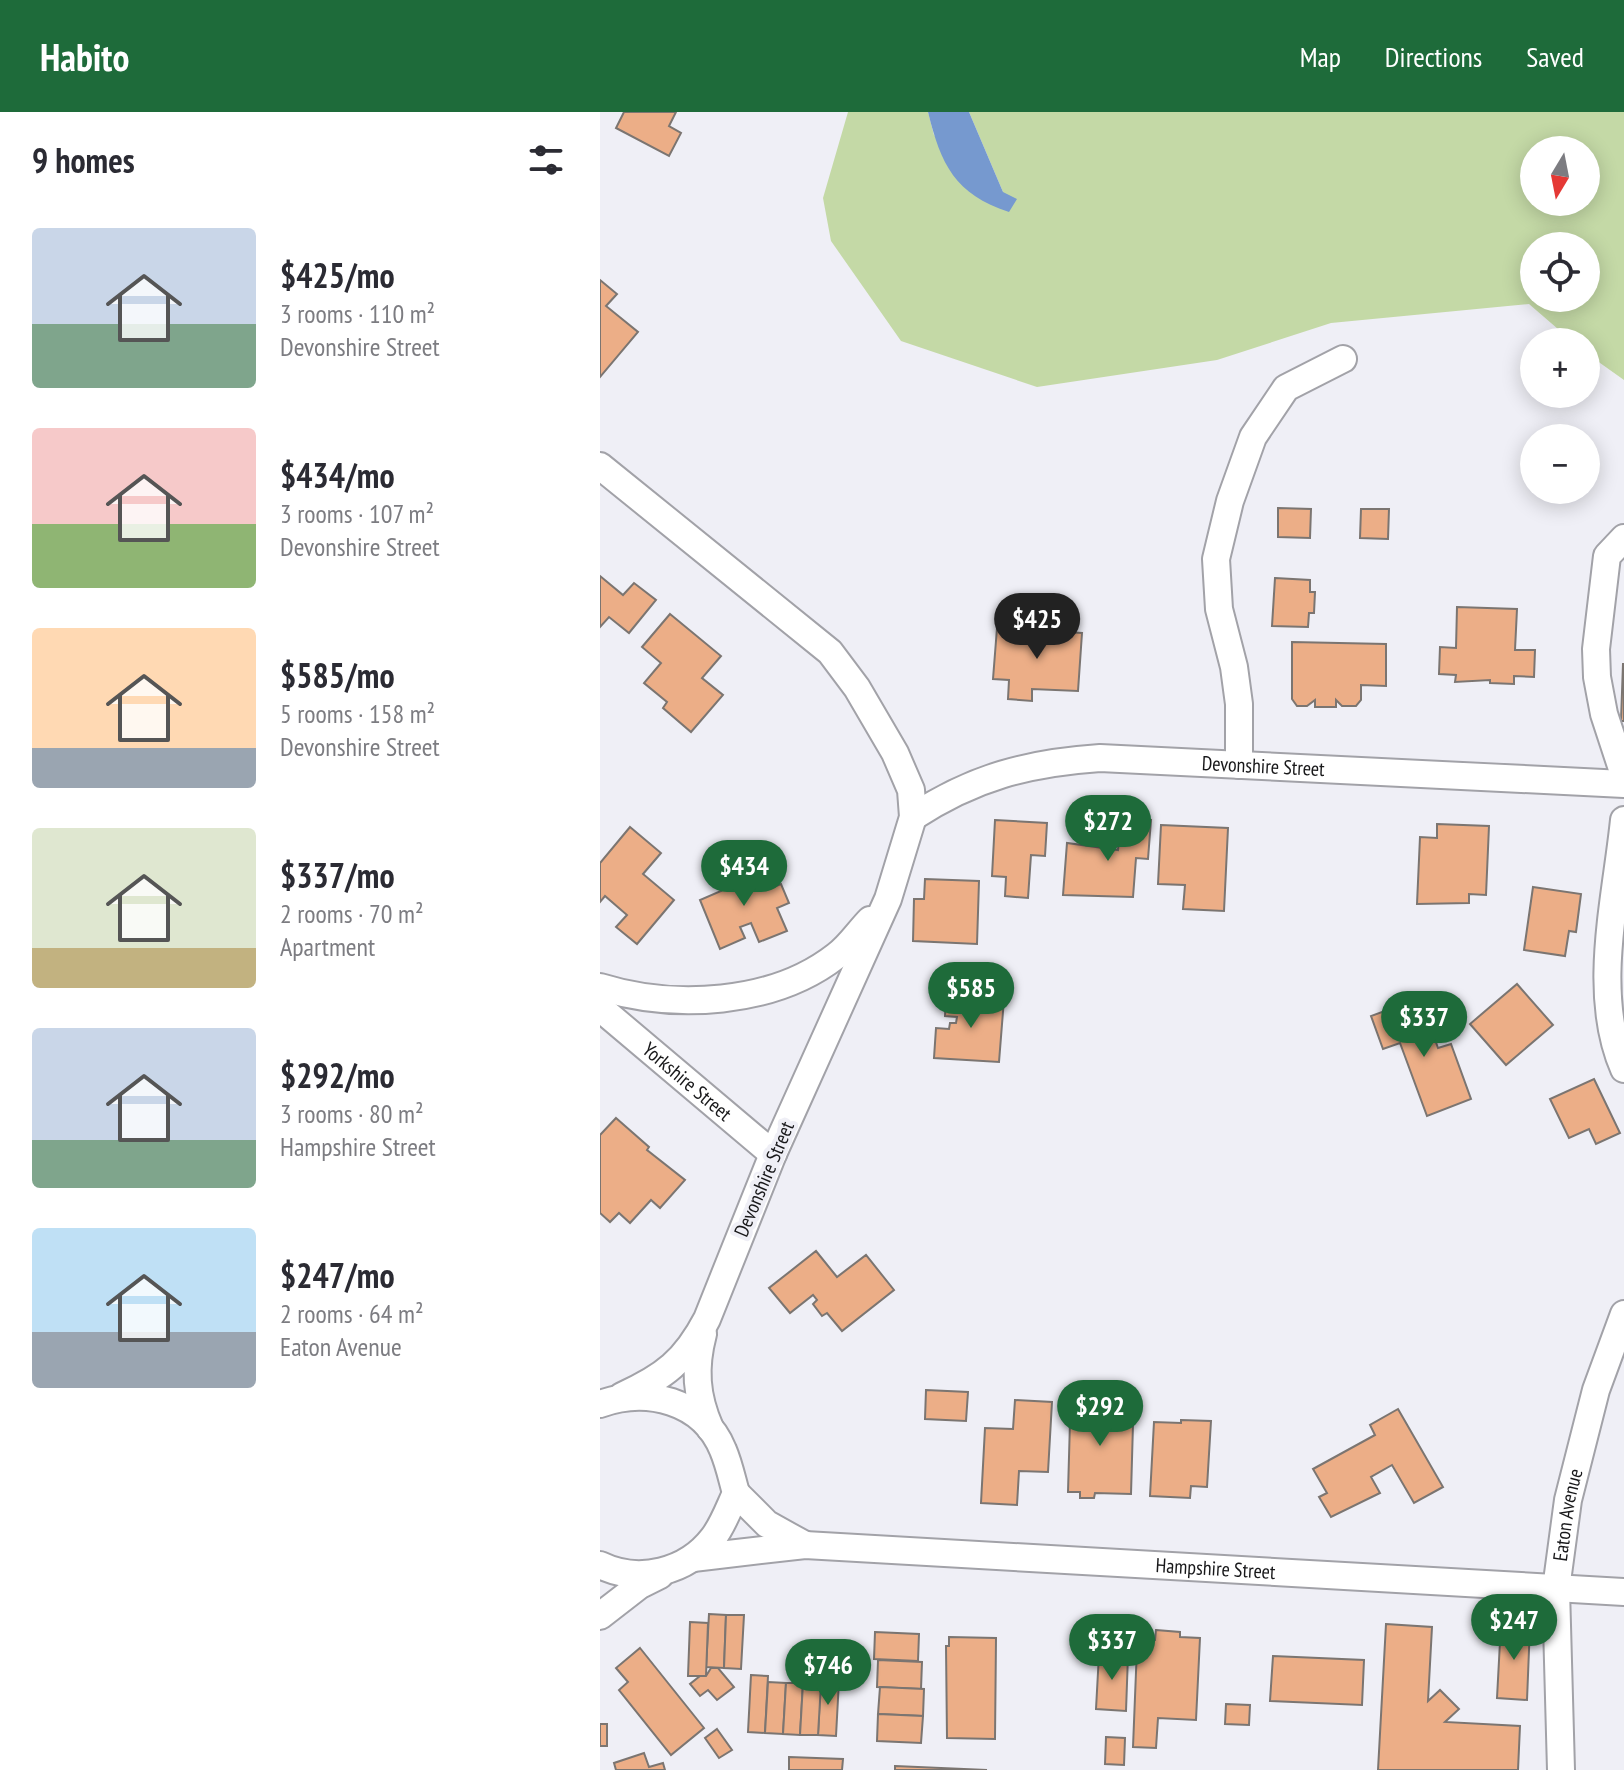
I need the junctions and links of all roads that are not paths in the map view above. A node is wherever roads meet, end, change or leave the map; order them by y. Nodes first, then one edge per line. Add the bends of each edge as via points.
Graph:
1 (1343, 359) dead end
2 (600, 466) edge
3 (1624, 538) edge
4 (1239, 765) junction
5 (1624, 775) edge
6 (1624, 784) edge
7 (913, 817) junction
8 (1624, 820) edge
9 (888, 899) junction
10 (600, 987) edge
11 (600, 1008) edge
12 (1624, 1069) edge
13 (773, 1154) junction
14 (1624, 1314) edge
15 (707, 1319) junction
16 (611, 1400) edge
17 (711, 1429) junction
18 (736, 1493) junction
19 (805, 1545) junction
20 (693, 1558) junction
21 (600, 1565) edge
22 (667, 1571) junction
23 (1556, 1589) junction
24 (1624, 1592) edge
25 (600, 1616) edge
26 (1561, 1770) edge

1 - 4 street via 1286,388 1253,437 1230,501 1216,559 1219,609 1239,704
2 - 7 street, Devonshire Street via 830,652 895,753 911,790
3 - 5 street via 1607,556 1596,649 1604,714
4 - 6 street, Devonshire Street
4 - 7 street, Devonshire Street via 1100,758 1044,762 943,797
7 - 9 street, Devonshire Street
8 - 12 street via 1608,978 1611,1019
9 - 10 street via 837,956 790,983 735,997 680,1001 628,996
9 - 13 street, Devonshire Street
11 - 13 street, Yorkshire Street
13 - 15 street, Devonshire Street
14 - 23 street, Eaton Avenue via 1580,1447
15 - 16 street, Devonshire Street via 694,1343 657,1380
15 - 17 street, Devonshire Street via 696,1375 699,1403
16 - 17 street via 648,1396 673,1402
17 - 18 street, Devonshire Street
18 - 19 street, Hampshire Street via 767,1524
18 - 20 street via 714,1538
19 - 20 street, Hampshire Street
19 - 23 street, Hampshire Street
20 - 22 street
21 - 22 street via 638,1575
22 - 25 street
23 - 24 street, Hampshire Street
23 - 26 street, Eaton Avenue

